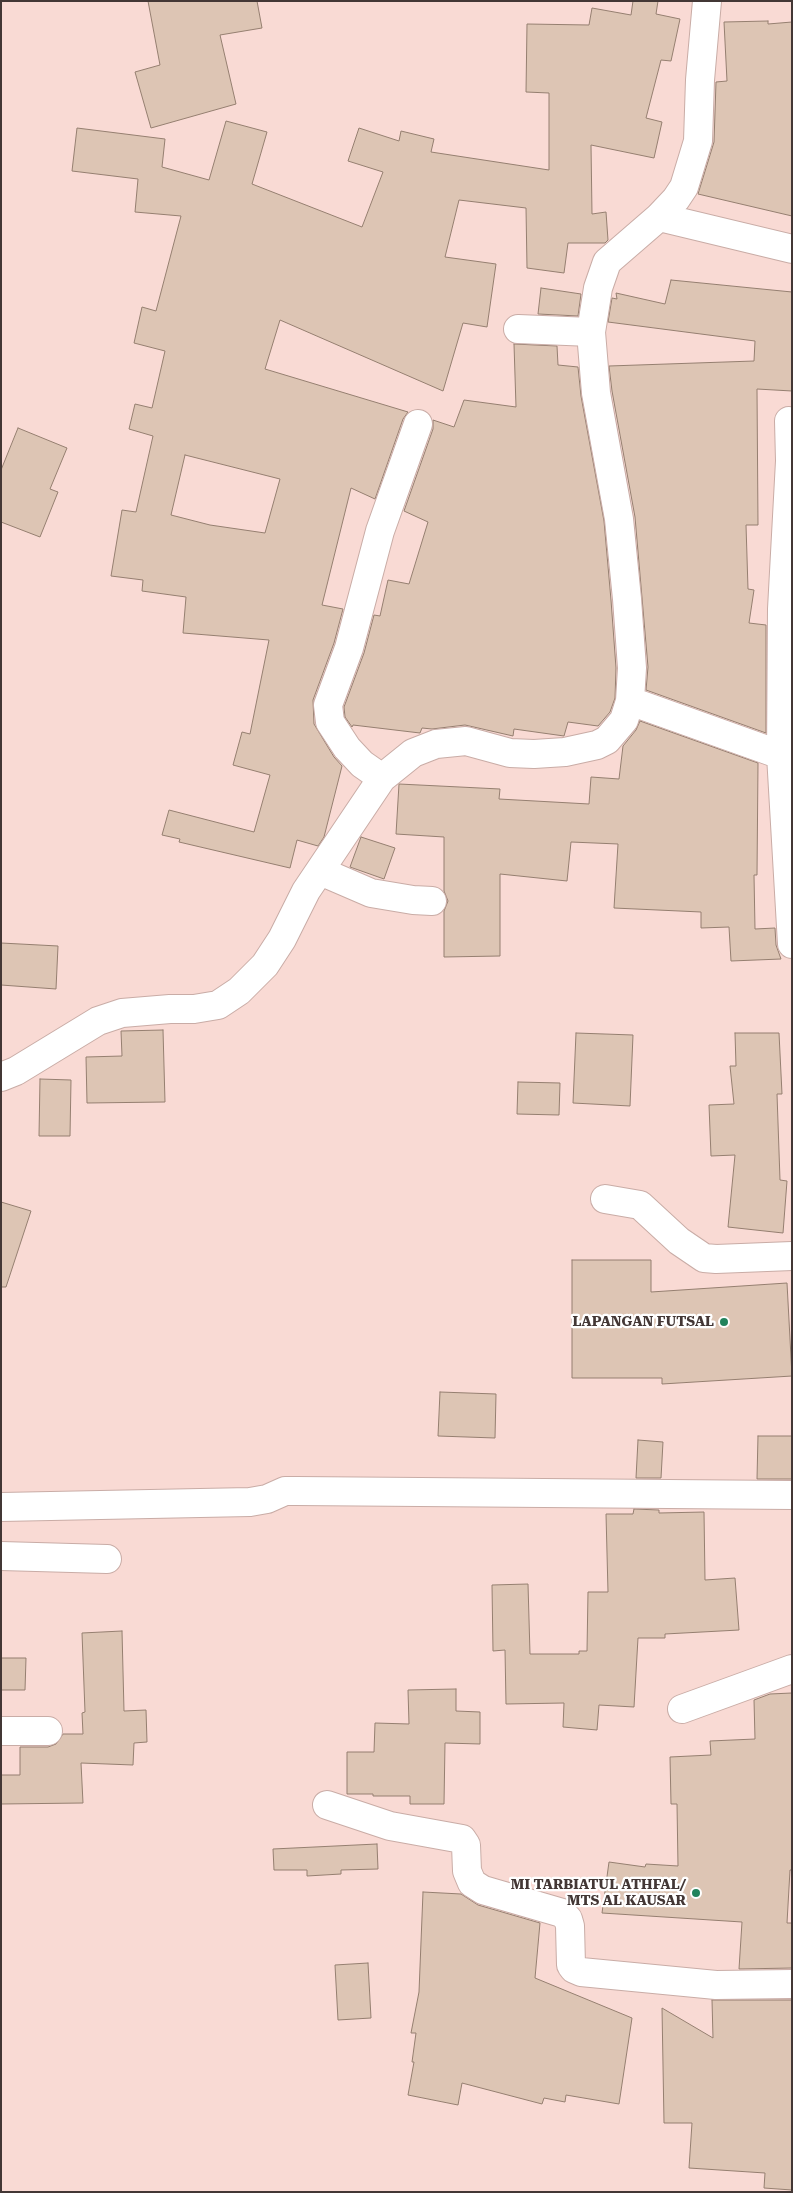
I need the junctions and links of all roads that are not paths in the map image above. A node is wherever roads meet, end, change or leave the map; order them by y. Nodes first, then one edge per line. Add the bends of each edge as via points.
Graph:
1 (708, 1) edge
2 (659, 217) junction
3 (792, 249) edge
4 (518, 329) dead end
5 (591, 332) junction
6 (789, 421) dead end
7 (418, 424) dead end
8 (787, 609) edge
9 (630, 701) junction
10 (781, 755) junction
11 (382, 778) junction
12 (320, 871) junction
13 (432, 901) dead end
14 (792, 944) edge
15 (1, 1077) edge
16 (605, 1199) dead end
17 (792, 1256) edge
18 (792, 1495) edge
19 (1, 1507) edge
20 (1, 1556) edge
21 (107, 1560) dead end
22 (792, 1669) edge
23 (682, 1709) dead end
24 (1, 1731) edge
25 (48, 1731) dead end
26 (327, 1805) dead end
27 (792, 1984) edge

1 - 2 street via 698,141 684,187
2 - 3 street
2 - 5 street via 608,262 598,288
4 - 5 street
5 - 9 street via 596,393 619,519 631,650
6 - 8 street
7 - 11 street via 380,531 350,648 328,705 330,722 347,748
8 - 10 street
9 - 10 street
9 - 11 street via 617,730 597,745 534,754 510,752 466,741 436,744 413,753
10 - 14 street
11 - 12 street
12 - 13 street via 371,893
12 - 15 street via 265,965 254,979 218,1005 122,1013 98,1021
16 - 17 street via 640,1205 679,1241 704,1258
18 - 19 street via 304,1490 285,1491 250,1502
20 - 21 street
22 - 23 street
24 - 25 street
26 - 27 street via 390,1826 462,1839 466,1845 467,1871 472,1883 483,1890 562,1913 568,1919 571,1965 581,1972 716,1985

